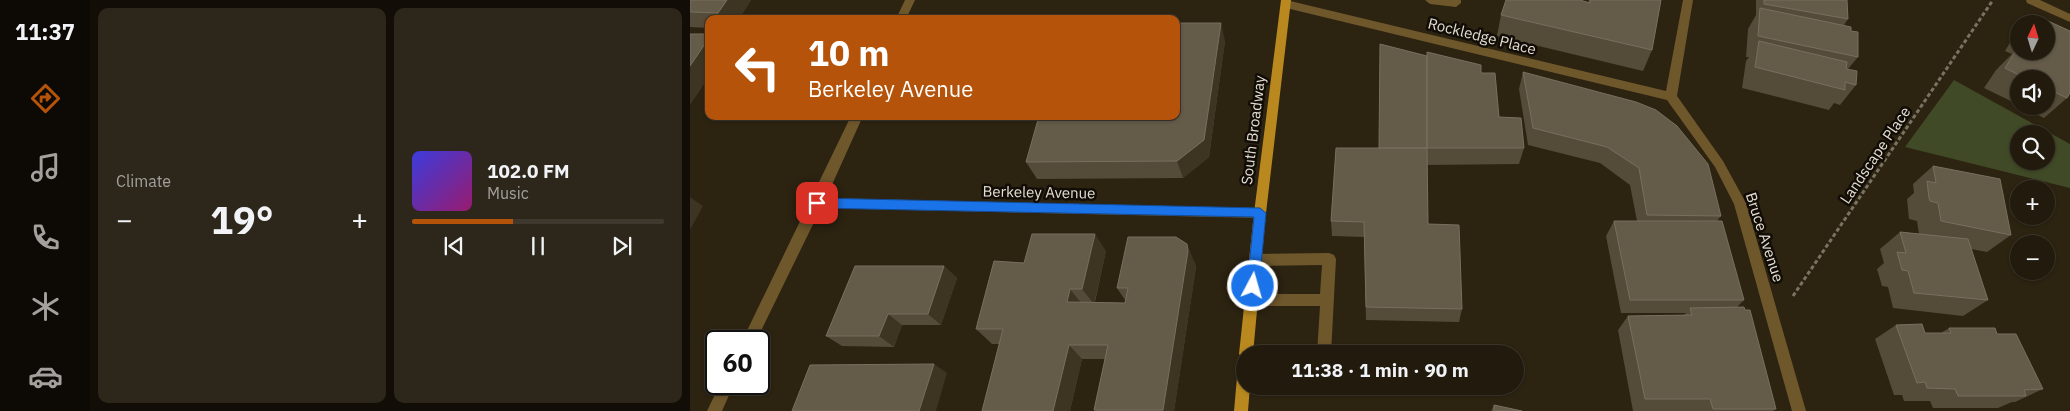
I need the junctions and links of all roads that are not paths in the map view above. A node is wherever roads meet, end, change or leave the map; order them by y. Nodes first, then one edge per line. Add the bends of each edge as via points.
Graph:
1 (910, 0) edge
2 (1430, 0) edge
3 (1456, 0) edge
4 (1688, 0) edge
5 (2031, 0) edge
6 (1286, 2) edge
7 (903, 15) edge
8 (2070, 18) edge
9 (1670, 97) junction
10 (854, 120) edge
11 (817, 203) junction
12 (1260, 213) junction
13 (1256, 260) junction
14 (1252, 300) junction
15 (1327, 300) junction
16 (754, 330) edge
17 (1247, 345) edge
18 (1324, 345) edge
19 (722, 395) edge
20 (1242, 395) edge
21 (714, 411) edge
22 (1241, 411) edge
23 (1799, 411) edge

1 - 7 street
2 - 3 street via 1456,4
4 - 9 street
5 - 8 street
6 - 9 street, Rockledge Place
6 - 12 main road, South Broadway
9 - 23 street, Bruce Avenue via 1720,164 1740,204
10 - 11 street
11 - 12 street, Berkeley Avenue
11 - 16 street
12 - 13 main road, South Broadway
13 - 14 main road, South Broadway
13 - 15 street via 1329,259
14 - 15 street
14 - 17 main road, South Broadway
15 - 18 street
19 - 21 street
20 - 22 main road

